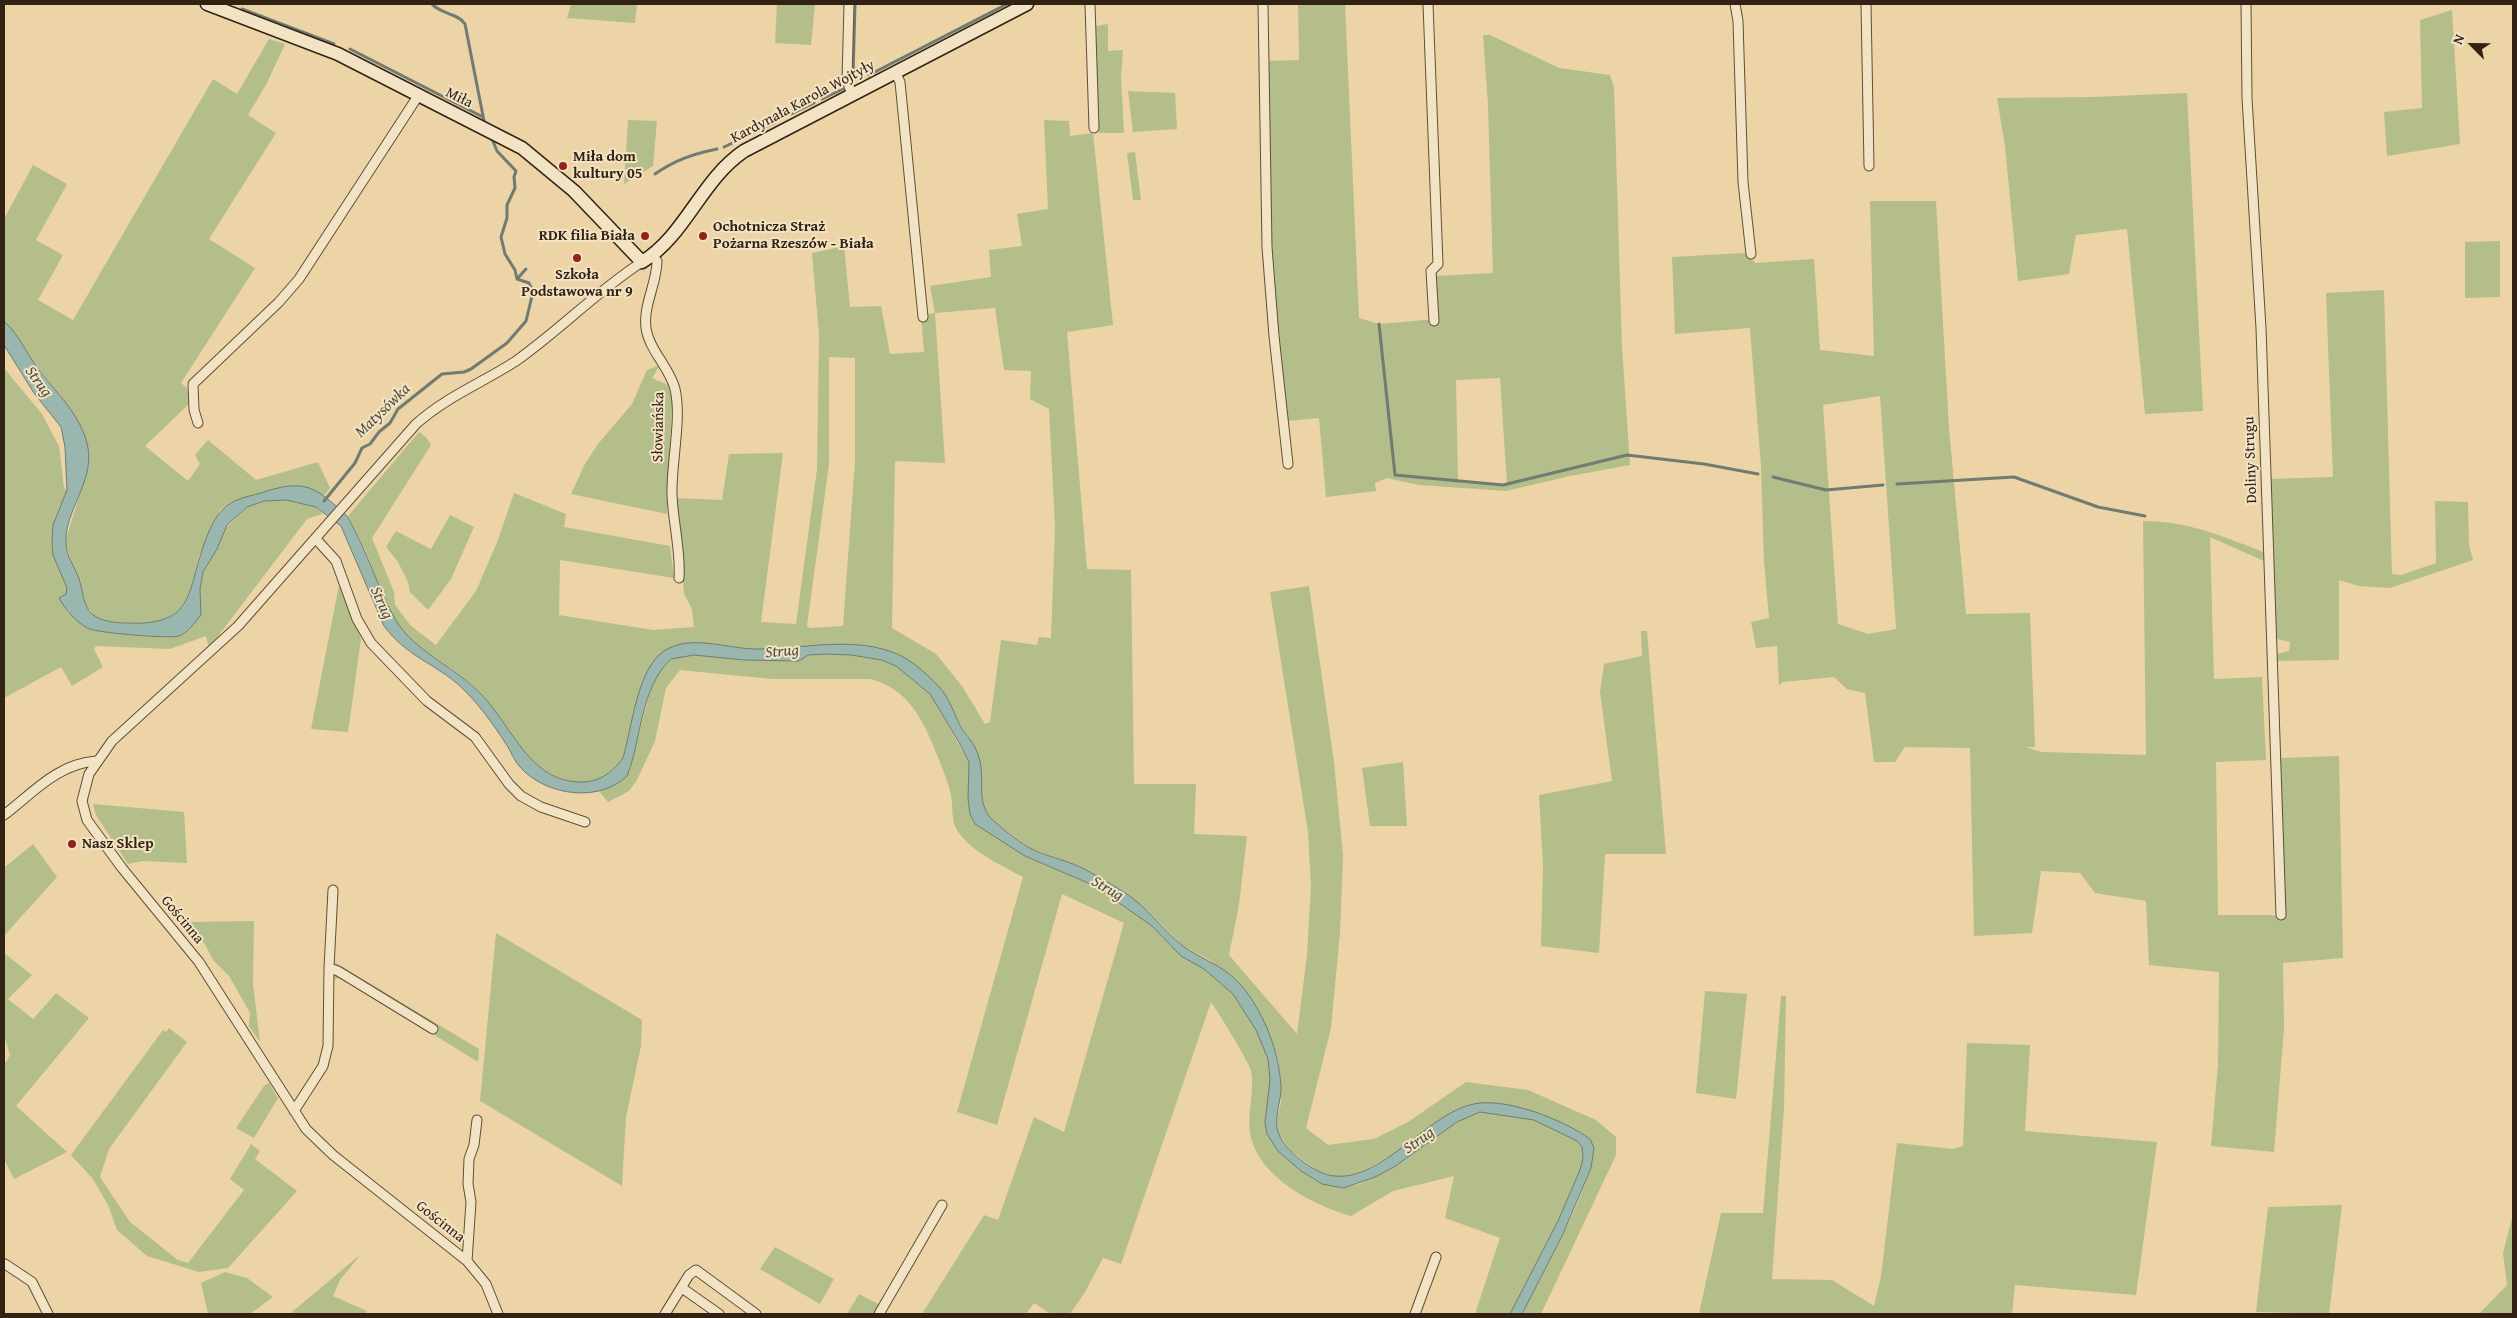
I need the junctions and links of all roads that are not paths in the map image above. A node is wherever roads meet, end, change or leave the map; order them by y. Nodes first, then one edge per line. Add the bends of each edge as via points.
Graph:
1 (207, 4) edge
2 (849, 4) edge
3 (1026, 4) edge
4 (1090, 4) edge
5 (1263, 4) edge
6 (1428, 4) edge
7 (1735, 4) edge
8 (1866, 4) edge
9 (2246, 4) edge
10 (230, 8) edge
11 (895, 72) junction
12 (852, 95) junction
13 (418, 96) junction
14 (1094, 128) dead end
15 (1870, 166) dead end
16 (1751, 254) dead end
17 (648, 259) junction
18 (923, 317) dead end
19 (1434, 321) dead end
20 (198, 424) dead end
21 (1288, 464) dead end
22 (352, 497) joint
23 (319, 535) junction
24 (678, 578) dead end
25 (96, 761) junction
26 (4, 814) edge
27 (585, 822) dead end
28 (333, 890) dead end
29 (2281, 915) dead end
30 (329, 968) junction
31 (433, 1029) dead end
32 (294, 1111) junction
33 (477, 1120) dead end
34 (942, 1206) dead end
35 (4, 1254) edge
36 (1436, 1257) dead end
37 (467, 1261) junction
38 (5, 1264) edge
39 (682, 1288) junction
40 (48, 1314) edge
41 (498, 1314) edge
42 (665, 1314) edge
43 (719, 1314) edge
44 (756, 1314) edge
45 (879, 1314) edge
46 (1415, 1314) edge

1 - 10 street, Miła
2 - 12 street via 847,80
3 - 11 street, Kardynała Karola Wojtyły
4 - 14 street
5 - 21 street via 1267,247
6 - 19 street via 1438,264 1431,271
7 - 16 street via 1743,182
8 - 15 street
9 - 29 street, Doliny Strugu via 2247,98 2261,328
10 - 13 street, Miła via 338,54
11 - 12 street, Kardynała Karola Wojtyły
11 - 18 street via 900,82
12 - 17 street, Kardynała Karola Wojtyły via 734,158 716,175 679,227
13 - 17 street, Miła via 531,154
13 - 20 street via 299,279 193,384
17 - 22 street, Kardynała Karola Wojtyły via 617,279 516,360 434,408 411,429
17 - 24 street, Słowiańska via 657,260 657,270 646,328 672,380 677,400 672,495
22 - 23 street, Gościnna
23 - 25 street, Gościnna via 238,626 133,721
23 - 27 street via 336,561 357,619 371,643 427,701 475,737 521,796 541,807
25 - 26 street via 73,766 54,775
25 - 32 street, Gościnna via 84,786 82,801 86,820 199,962
28 - 30 street
30 - 31 street
30 - 32 street via 328,1046 323,1066
32 - 37 street, Gościnna via 315,1139
33 - 37 street via 469,1159 468,1184 472,1202
34 - 45 street
35 - 38 street
36 - 46 street
37 - 41 street, Gościnna via 486,1284
38 - 40 street via 32,1282
39 - 42 street
39 - 43 street
39 - 44 street via 693,1271 699,1271

